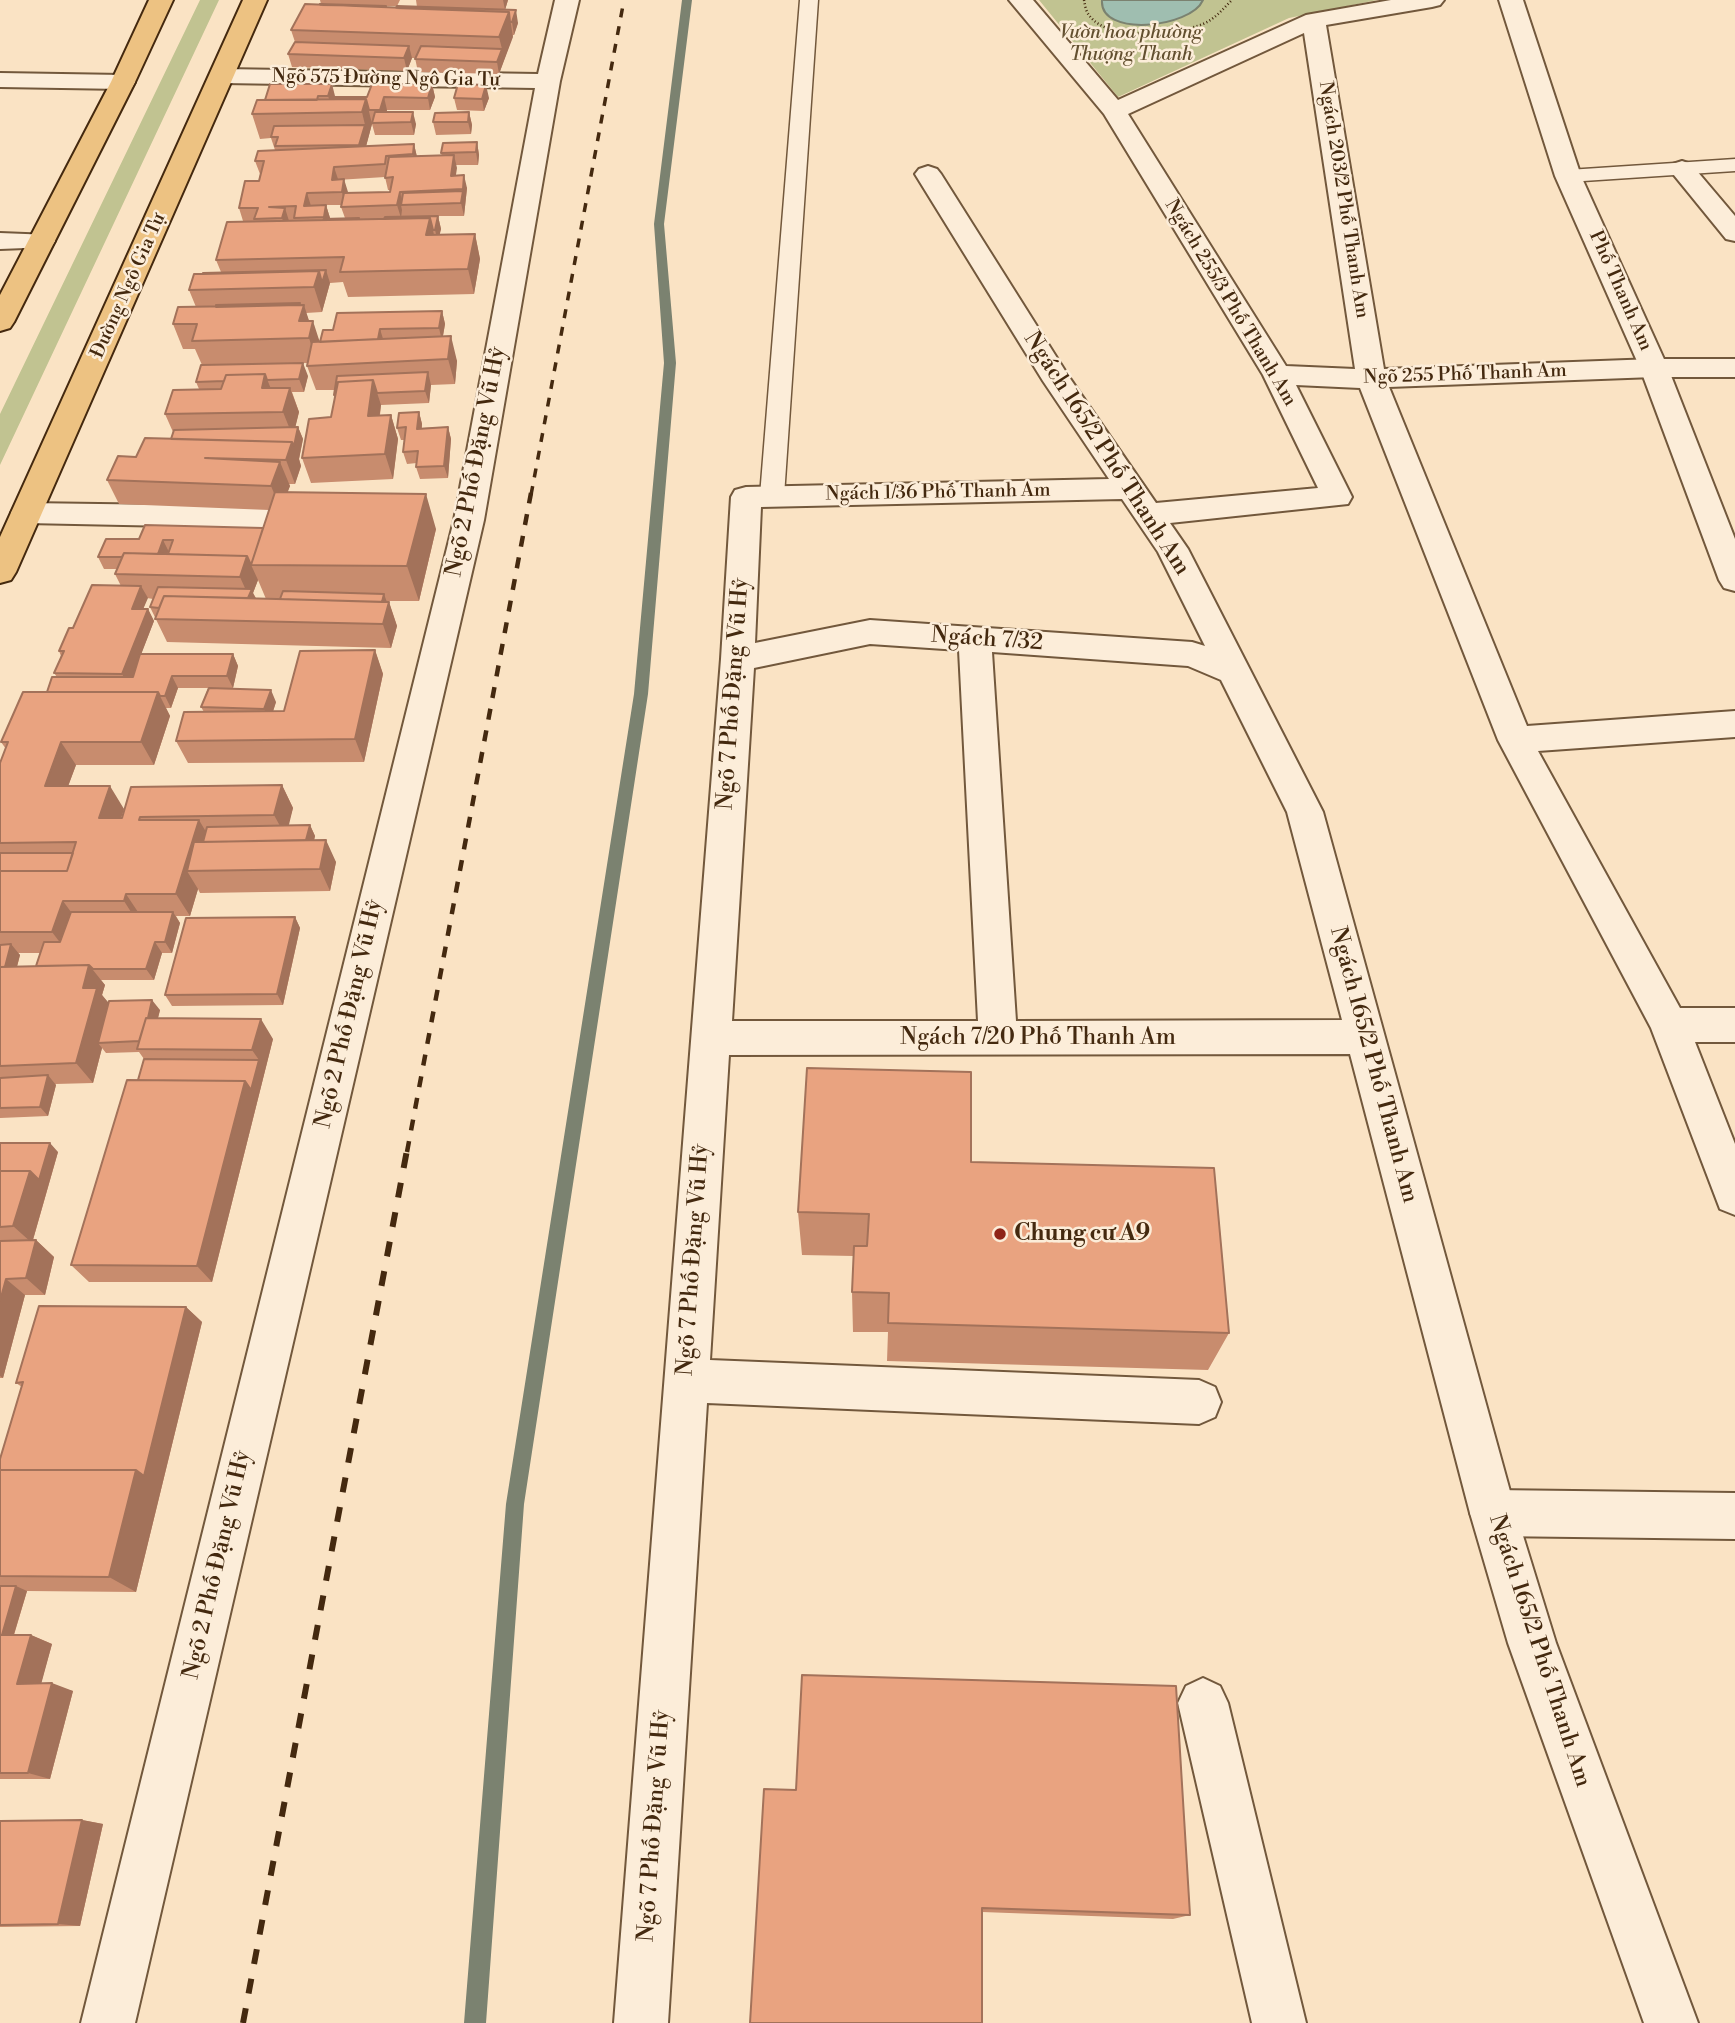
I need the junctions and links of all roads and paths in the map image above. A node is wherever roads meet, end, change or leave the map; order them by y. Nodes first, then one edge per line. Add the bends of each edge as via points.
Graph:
1 (161, 0) edge
2 (255, 0) edge
3 (567, 0) edge
4 (809, 0) edge
5 (1021, 0) edge
6 (1084, 0) edge
7 (1232, 0) edge
8 (1432, 0) edge
9 (1511, 0) edge
10 (1314, 20) junction
11 (223, 76) junction
12 (0, 80) edge
13 (548, 81) junction
14 (123, 82) junction
15 (1114, 111) junction
16 (1735, 165) edge
17 (1682, 169) junction
18 (928, 174) dead end
19 (1568, 176) junction
20 (1735, 233) edge
21 (0, 241) edge
22 (42, 241) junction
23 (0, 322) edge
24 (1654, 368) junction
25 (1735, 369) edge
26 (1277, 374) junction
27 (1371, 379) junction
28 (759, 497) junction
29 (1139, 502) junction
30 (26, 513) junction
31 (344, 518) edge
32 (0, 572) edge
33 (1735, 580) edge
34 (975, 639) junction
35 (738, 659) junction
36 (1235, 672) junction
37 (1735, 724) edge
38 (1515, 740) junction
39 (1669, 1025) junction
40 (1735, 1025) edge
41 (1366, 1037) junction
42 (710, 1038) junction
43 (998, 1038) junction
44 (1735, 1196) edge
45 (686, 1381) junction
46 (1199, 1402) dead end
47 (1493, 1513) junction
48 (1735, 1516) edge
49 (1203, 1703) dead end
50 (108, 2023) edge
51 (641, 2023) edge
52 (1279, 2023) edge
53 (1671, 2023) edge

1 - 14 main road
2 - 11 main road, Đường Ngô Gia Tự
3 - 13 street, Ngõ 2 Phố Đặng Vũ Hỷ
4 - 28 lane
5 - 15 street, Ngách 255/3 Phố Thanh Am
6 - 7 path via 1090,16 1101,24 1149,35 1200,26
8 - 10 street
9 - 19 street, Phố Thanh Am
10 - 15 street
10 - 27 street, Ngách 203/2 Phố Thanh Am
11 - 13 street, Ngõ 575 Đường Ngô Gia Tự
11 - 30 main road, Đường Ngô Gia Tự
12 - 14 street
13 - 50 street, Ngõ 2 Phố Đặng Vũ Hỷ via 455,520
14 - 22 main road
15 - 26 street, Ngách 255/3 Phố Thanh Am
16 - 17 lane
17 - 19 lane
17 - 20 street
18 - 29 street, Ngách 165/2 Phố Thanh Am via 1057,382
19 - 24 street, Phố Thanh Am
21 - 22 street
22 - 23 main road
24 - 25 street, Ngõ 255 Phố Thanh Am
24 - 27 street, Ngõ 255 Phố Thanh Am
24 - 33 street, Phố Thanh Am
26 - 27 street, Ngõ 255 Phố Thanh Am
26 - 29 street, Ngách 255/3 Phố Thanh Am via 1337,497
27 - 38 street, Ngách 203/2 Phố Thanh Am
28 - 29 street, Ngách 1/36 Phố Thanh Am
28 - 35 street, Ngõ 7 Phố Đặng Vũ Hỷ
29 - 36 street, Ngách 165/2 Phố Thanh Am via 1172,549
30 - 31 street
30 - 32 main road, Đường Ngô Gia Tự
34 - 35 street, Ngách 7/32 via 870,632
34 - 36 street, Ngách 7/32 via 1192,654
34 - 43 street
35 - 42 street, Ngõ 7 Phố Đặng Vũ Hỷ
36 - 41 street, Ngách 165/2 Phố Thanh Am via 1306,812
37 - 38 street
38 - 39 street, Ngách 203/2 Phố Thanh Am
39 - 40 street
39 - 44 street, Ngách 203/2 Phố Thanh Am
41 - 43 street, Ngách 7/20 Phố Thanh Am
41 - 47 street, Ngách 165/2 Phố Thanh Am
42 - 43 street, Ngách 7/20 Phố Thanh Am
42 - 45 street, Ngõ 7 Phố Đặng Vũ Hỷ
45 - 46 street
45 - 51 street, Ngõ 7 Phố Đặng Vũ Hỷ
47 - 48 street
47 - 53 street, Ngách 165/2 Phố Thanh Am via 1532,1643
49 - 52 street

